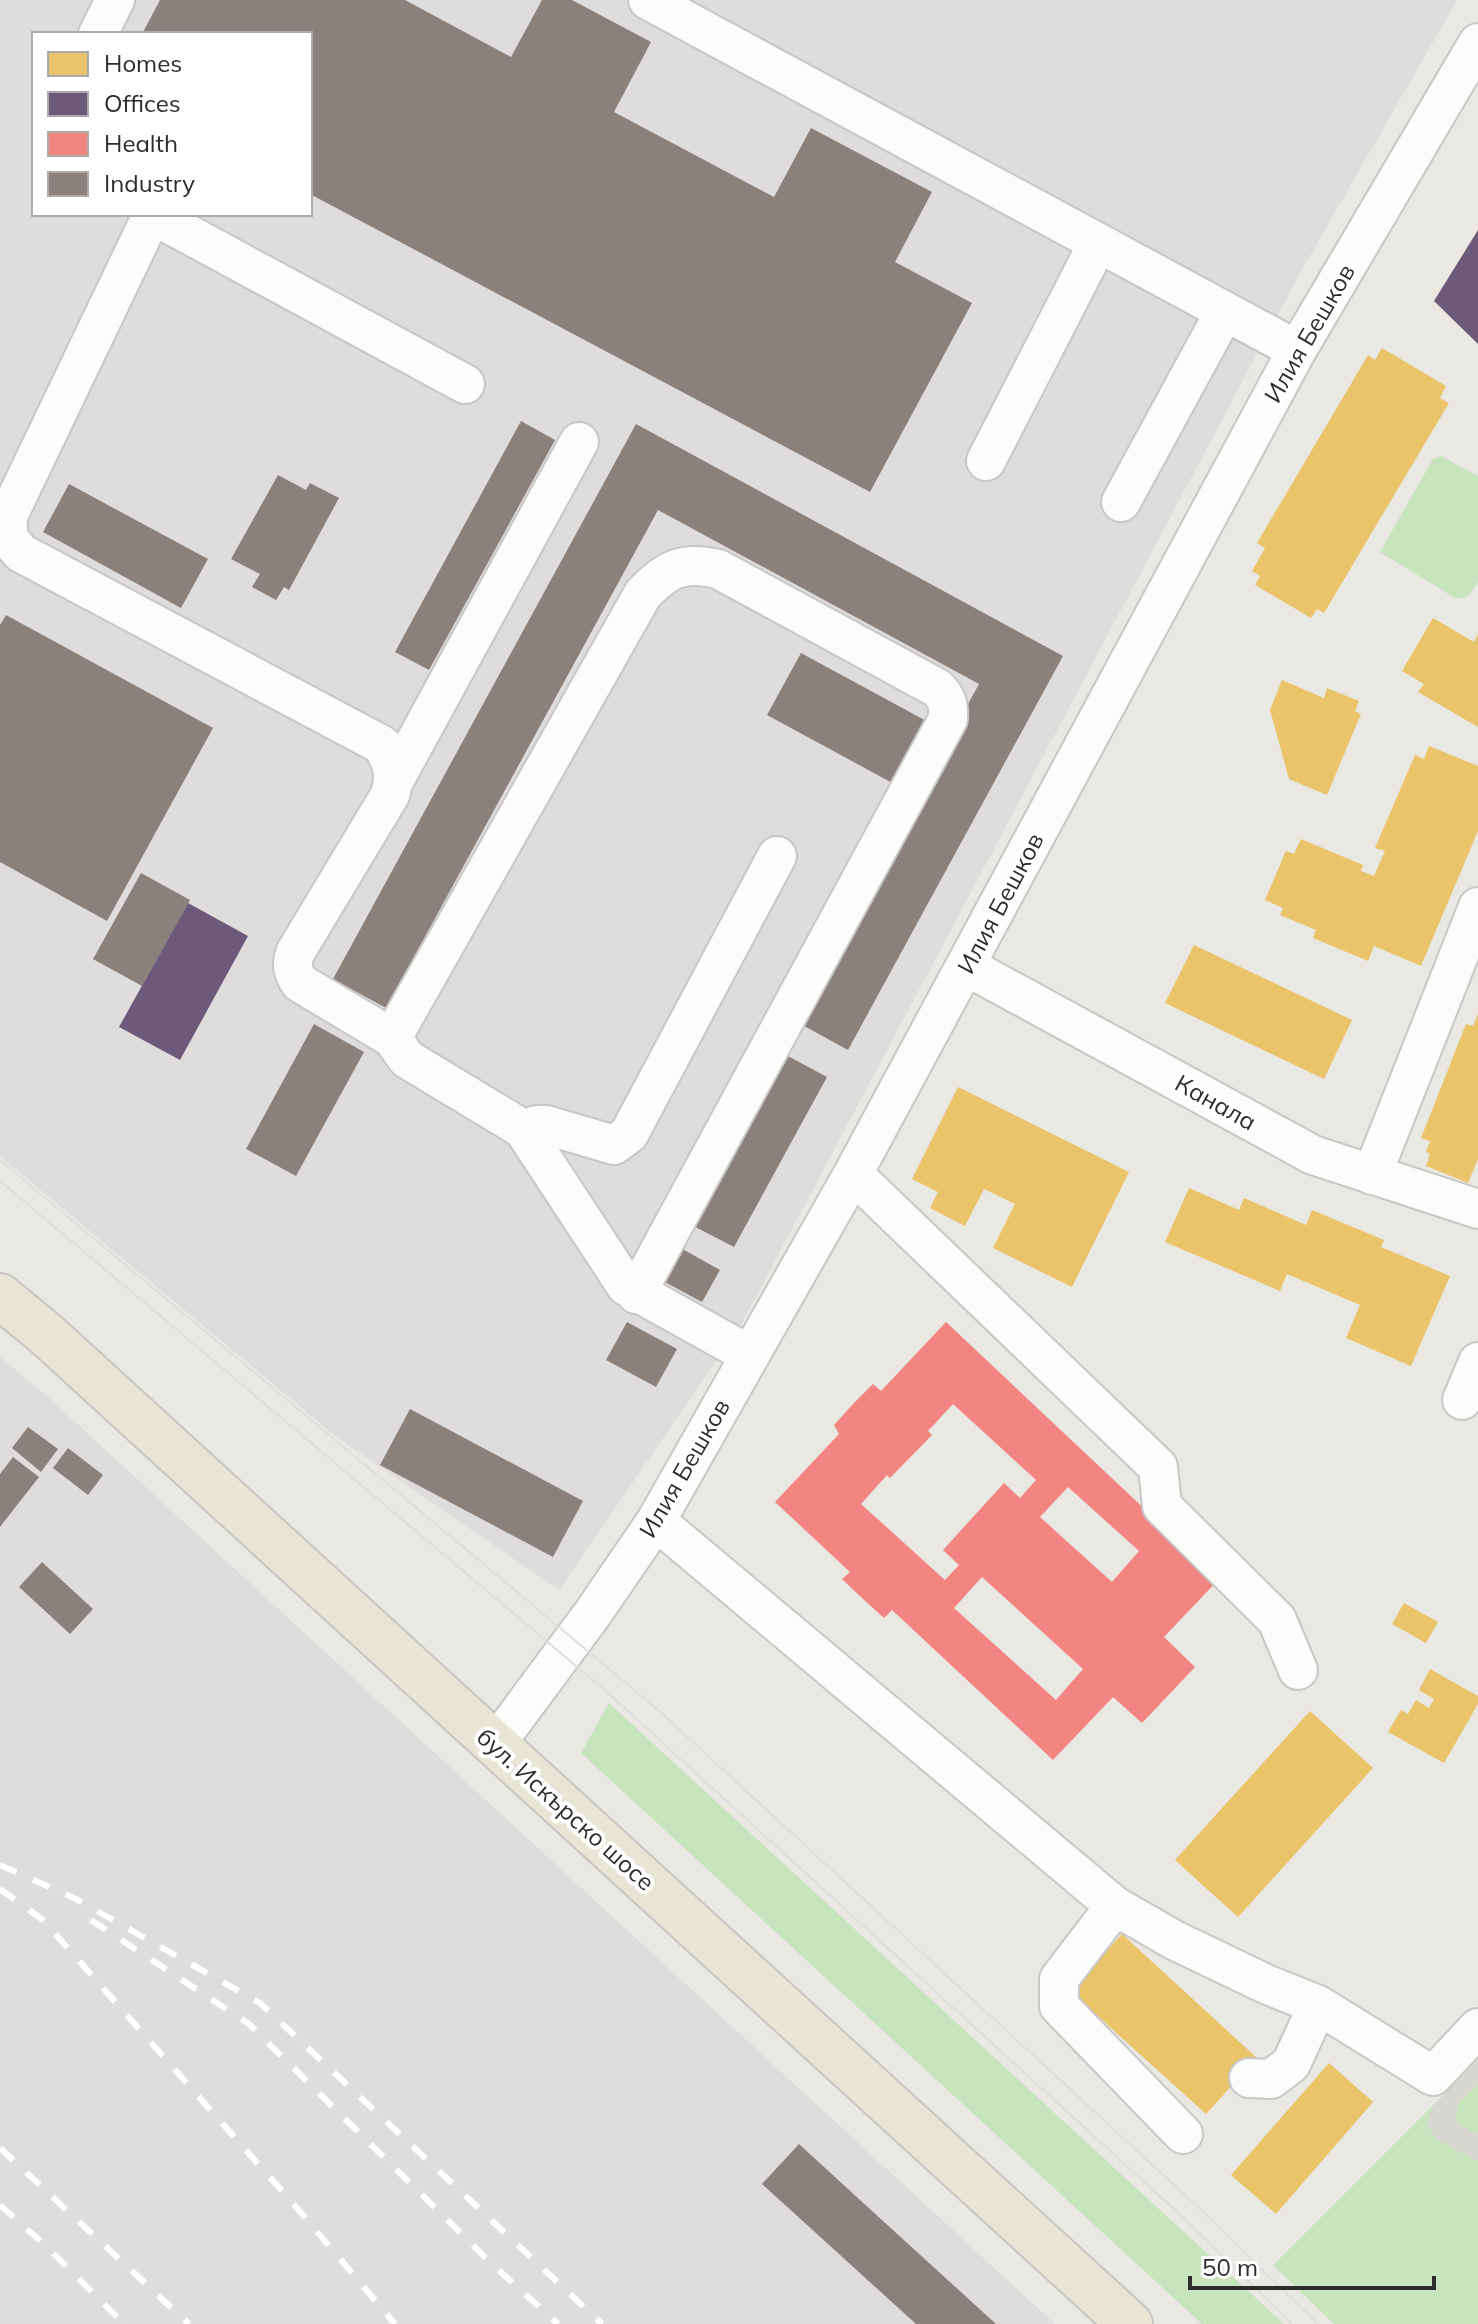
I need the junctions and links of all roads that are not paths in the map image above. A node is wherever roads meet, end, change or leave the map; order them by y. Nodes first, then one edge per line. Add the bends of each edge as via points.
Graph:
1 (115, 0) edge
2 (648, 0) edge
3 (99, 32) edge
4 (1478, 43) edge
5 (151, 216) edge
6 (156, 216) edge
7 (1098, 243) junction
8 (1225, 311) junction
9 (1297, 350) junction
10 (465, 384) dead end
11 (579, 442) dead end
12 (986, 461) dead end
13 (1121, 502) dead end
14 (5, 540) edge
15 (394, 781) junction
16 (777, 856) dead end
17 (1478, 907) edge
18 (966, 966) junction
19 (392, 1038) junction
20 (523, 1129) junction
21 (853, 1174) junction
22 (1372, 1175) junction
23 (1478, 1209) edge
24 (636, 1294) junction
25 (0, 1296) edge
26 (750, 1355) junction
27 (1478, 1362) edge
28 (1462, 1400) dead end
29 (656, 1521) junction
30 (1298, 1670) dead end
31 (495, 1745) junction
32 (1115, 1906) junction
33 (1318, 2005) junction
34 (1478, 2028) edge
35 (1249, 2078) dead end
36 (1183, 2134) dead end
37 (1130, 2324) edge

1 - 3 street
2 - 7 street
4 - 9 street, Илия Бешков
5 - 14 street via 7,518
6 - 10 street
7 - 8 street
7 - 12 street
8 - 9 street
8 - 13 street
9 - 18 street, Илия Бешков
11 - 15 street
14 - 15 street via 382,745
15 - 19 street via 292,963 300,983
16 - 20 street via 629,1134 614,1145 546,1125
17 - 22 street
18 - 21 street, Илия Бешков
18 - 22 street, Канала via 1313,1155
19 - 20 street via 407,1059
19 - 24 street via 643,594 660,576 698,564 718,569 944,695 948,719
20 - 24 street via 615,1272
21 - 26 street, Илия Бешков
21 - 30 street via 1158,1467 1162,1506 1277,1620
22 - 23 street, Канала
24 - 26 street
25 - 31 main road, бул. Искърско шосе
26 - 29 street, Илия Бешков
27 - 28 street
29 - 31 street, Илия Бешков
29 - 32 street
31 - 37 main road, бул. Искърско шосе
32 - 33 street via 1187,1946
32 - 36 street via 1059,1979 1059,2006
33 - 34 street via 1433,2076
33 - 35 street via 1291,2064 1271,2079

